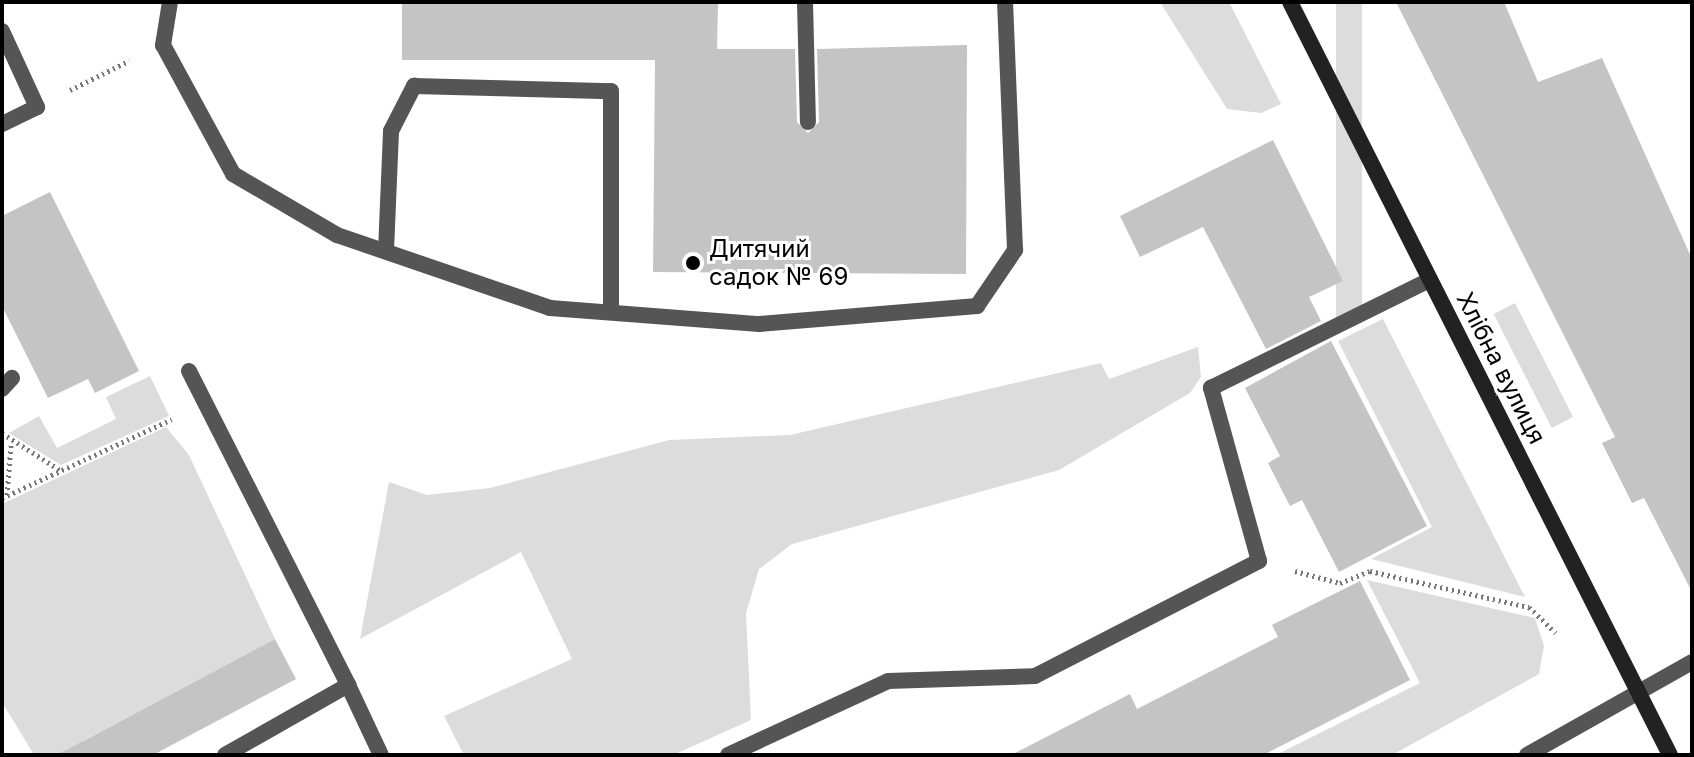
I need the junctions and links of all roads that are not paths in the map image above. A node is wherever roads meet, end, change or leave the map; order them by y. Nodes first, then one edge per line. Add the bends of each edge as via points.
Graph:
1 (170, 2) edge
2 (805, 2) edge
3 (1005, 2) edge
4 (1290, 2) edge
5 (2, 31) edge
6 (808, 122) dead end
7 (2, 124) edge
8 (386, 251) junction
9 (1430, 280) junction
10 (611, 312) junction
11 (189, 371) dead end
12 (1692, 662) edge
13 (348, 685) junction
14 (1639, 697) junction
15 (225, 755) edge
16 (381, 755) edge
17 (728, 755) edge
18 (1527, 755) edge
19 (1670, 755) edge

1 - 8 street via 163,45 233,174 337,235
2 - 6 street
3 - 10 street via 1015,250 977,306 759,324
4 - 9 street, Хлібна вулиця
5 - 7 street via 37,107
8 - 10 street via 550,308
8 - 10 street via 391,131 414,86 611,91
9 - 14 street, Хлібна вулиця
9 - 17 street via 1211,388 1259,561 1035,676 888,681
11 - 13 street
12 - 14 street
13 - 15 street
13 - 16 street
14 - 18 street
14 - 19 street, Хлібна вулиця

